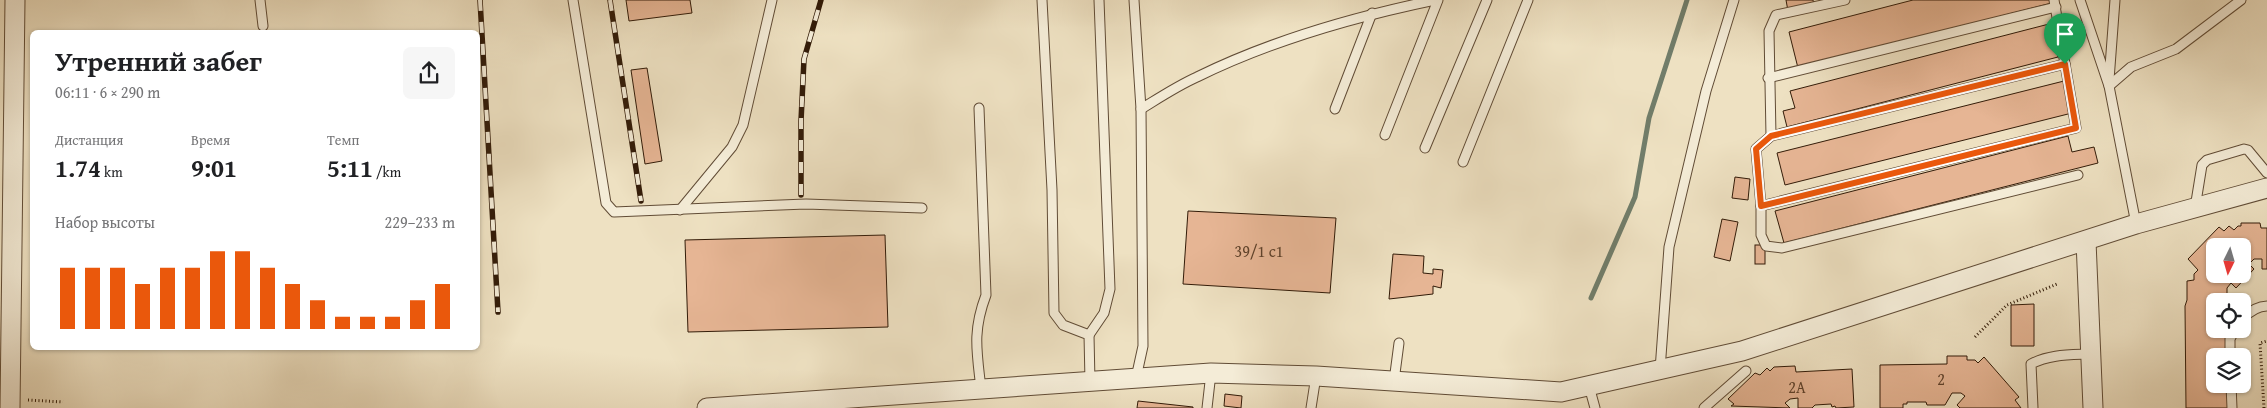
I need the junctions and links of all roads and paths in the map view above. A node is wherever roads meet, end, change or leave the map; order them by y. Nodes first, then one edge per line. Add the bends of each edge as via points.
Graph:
1 (15, 0) edge
2 (260, 0) edge
3 (573, 0) edge
4 (772, 0) edge
5 (1042, 0) edge
6 (1099, 0) edge
7 (1134, 0) edge
8 (1437, 0) edge
9 (1487, 0) edge
10 (1528, 0) edge
11 (1734, 0) edge
12 (1845, 0) edge
13 (2080, 0) edge
14 (2115, 0) edge
15 (2241, 0) edge
16 (2055, 4) edge
17 (1372, 13) junction
18 (264, 26) dead end
19 (2065, 64) junction
20 (1768, 78) junction
21 (2109, 86) junction
22 (979, 108) dead end
23 (1140, 109) junction
24 (1335, 109) dead end
25 (1385, 135) dead end
26 (1771, 136) junction
27 (1425, 148) dead end
28 (1463, 162) dead end
29 (2267, 173) edge
30 (2078, 175) dead end
31 (2267, 188) edge
32 (1761, 206) junction
33 (922, 208) dead end
34 (2195, 208) junction
35 (680, 210) junction
36 (2136, 224) junction
37 (2086, 241) junction
38 (2057, 284) dead end
39 (2267, 306) edge
40 (2251, 311) edge
41 (1088, 335) junction
42 (1975, 337) dead end
43 (2267, 341) edge
44 (1399, 343) dead end
45 (2091, 354) junction
46 (1660, 370) junction
47 (1746, 371) dead end
48 (1211, 373) junction
49 (1316, 376) junction
50 (1136, 378) junction
51 (1394, 381) junction
52 (1090, 382) junction
53 (1589, 386) junction
54 (981, 389) junction
55 (2231, 393) edge
56 (10, 408) edge
57 (707, 408) edge
58 (1207, 408) edge
59 (1311, 408) edge
60 (1595, 408) edge
61 (1704, 408) edge
62 (2033, 408) edge
63 (2093, 408) edge
64 (2232, 408) edge
65 (2264, 408) edge

1 - 56 street
2 - 18 lane
3 - 35 lane via 606,202 614,212
4 - 35 lane via 744,124 732,147
5 - 41 lane via 1052,190 1054,313 1063,325
6 - 41 lane via 1110,290 1104,313
7 - 23 lane
8 - 17 lane
8 - 25 lane
9 - 27 lane
10 - 28 lane
11 - 46 lane via 1706,92 1669,247
12 - 20 lane via 1776,15 1769,31
13 - 21 lane
14 - 21 lane
15 - 21 lane via 2176,49 2131,67
16 - 19 lane
16 - 20 lane
17 - 23 lane via 1258,50 1195,77
17 - 24 lane
19 - 26 lane
19 - 32 lane via 2076,128
20 - 26 lane
21 - 36 lane
22 - 54 lane via 986,295 978,315 975,341
23 - 50 lane via 1143,346
26 - 32 lane via 1756,149
29 - 34 lane via 2244,149 2207,160 2202,165
30 - 32 lane via 1782,248 1766,246 1761,235
31 - 34 street
33 - 35 lane via 806,204
34 - 36 street
36 - 37 street
37 - 45 street
37 - 46 street via 1742,351
38 - 42 path via 2007,305
39 - 40 lane
41 - 52 lane
43 - 65 path via 2260,343
44 - 51 lane
45 - 62 lane via 2060,355 2031,364
45 - 63 street
46 - 53 street
47 - 61 lane
48 - 49 street
48 - 50 street
48 - 58 lane
49 - 51 street
49 - 59 lane
50 - 52 street
51 - 53 street via 1562,392
52 - 54 street
53 - 60 lane
54 - 57 street
55 - 64 lane

